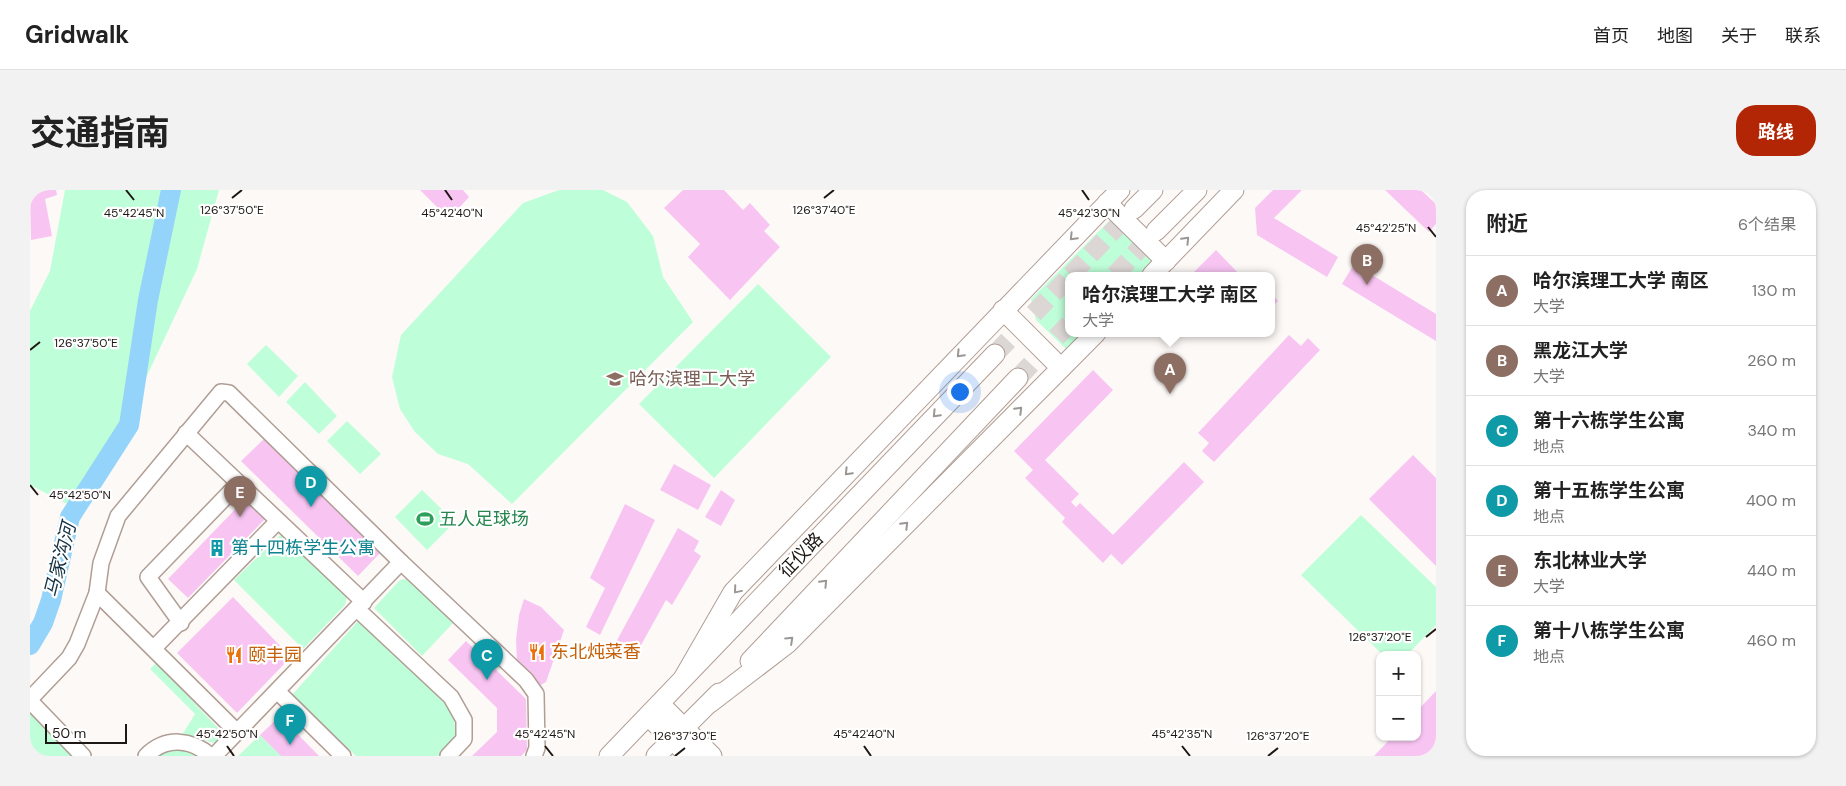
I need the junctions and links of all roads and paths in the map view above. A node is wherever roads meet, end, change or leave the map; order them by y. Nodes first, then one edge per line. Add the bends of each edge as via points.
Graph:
1 (1153, 190) edge
2 (1197, 190) edge
3 (1234, 190) edge
4 (1113, 197) edge
5 (1134, 209) tunnel mouth
6 (1156, 231) tunnel mouth
7 (1166, 261) junction
8 (1155, 272) edge
9 (1002, 310) junction
10 (1092, 337) edge
11 (994, 354) tunnel mouth
12 (1060, 368) junction
13 (1018, 378) tunnel mouth
14 (186, 433) junction
15 (238, 484) junction
16 (277, 522) junction
17 (401, 562) junction
18 (97, 592) junction
19 (361, 606) junction
20 (181, 623) junction
21 (154, 648) junction
22 (684, 677) junction
23 (278, 692) junction
24 (30, 700) edge
25 (710, 703) junction
26 (654, 710) junction
27 (237, 732) junction
28 (678, 734) junction
29 (83, 756) edge
30 (146, 756) edge
31 (212, 756) edge
32 (343, 756) edge
33 (448, 756) edge
34 (534, 756) edge
35 (609, 756) edge
36 (656, 756) edge
37 (689, 756) edge
38 (712, 756) edge

1 - 5 main road
2 - 6 main road
7 -> 3 main road
4 - 7 main road
4 -> 9 main road
7 - 8 main road
9 - 12 main road
9 -> 22 main road via 733,592
10 - 12 main road
11 -> 22 main road, 征仪路
25 -> 12 main road via 787,644
25 -> 13 main road
14 - 15 street
14 - 17 street via 221,392 229,393
14 - 18 street via 118,516 101,563
15 - 16 street
15 - 20 street via 148,577
16 - 19 street
16 - 20 street
17 - 19 street
17 - 34 street via 526,680 536,694 537,748
18 - 21 street
18 - 24 street via 69,658
19 - 23 street
19 - 33 street via 451,697 464,720 464,739
20 - 21 street
21 - 27 street
22 - 26 main road, 征仪路
23 - 27 street
23 - 32 street
24 - 29 street
25 - 28 main road
26 - 28 main road
26 - 35 main road, 征仪路
27 - 31 street
28 - 36 main road
28 - 37 main road
28 - 38 main road
30 - 31 street via 159,746 173,742 194,745

